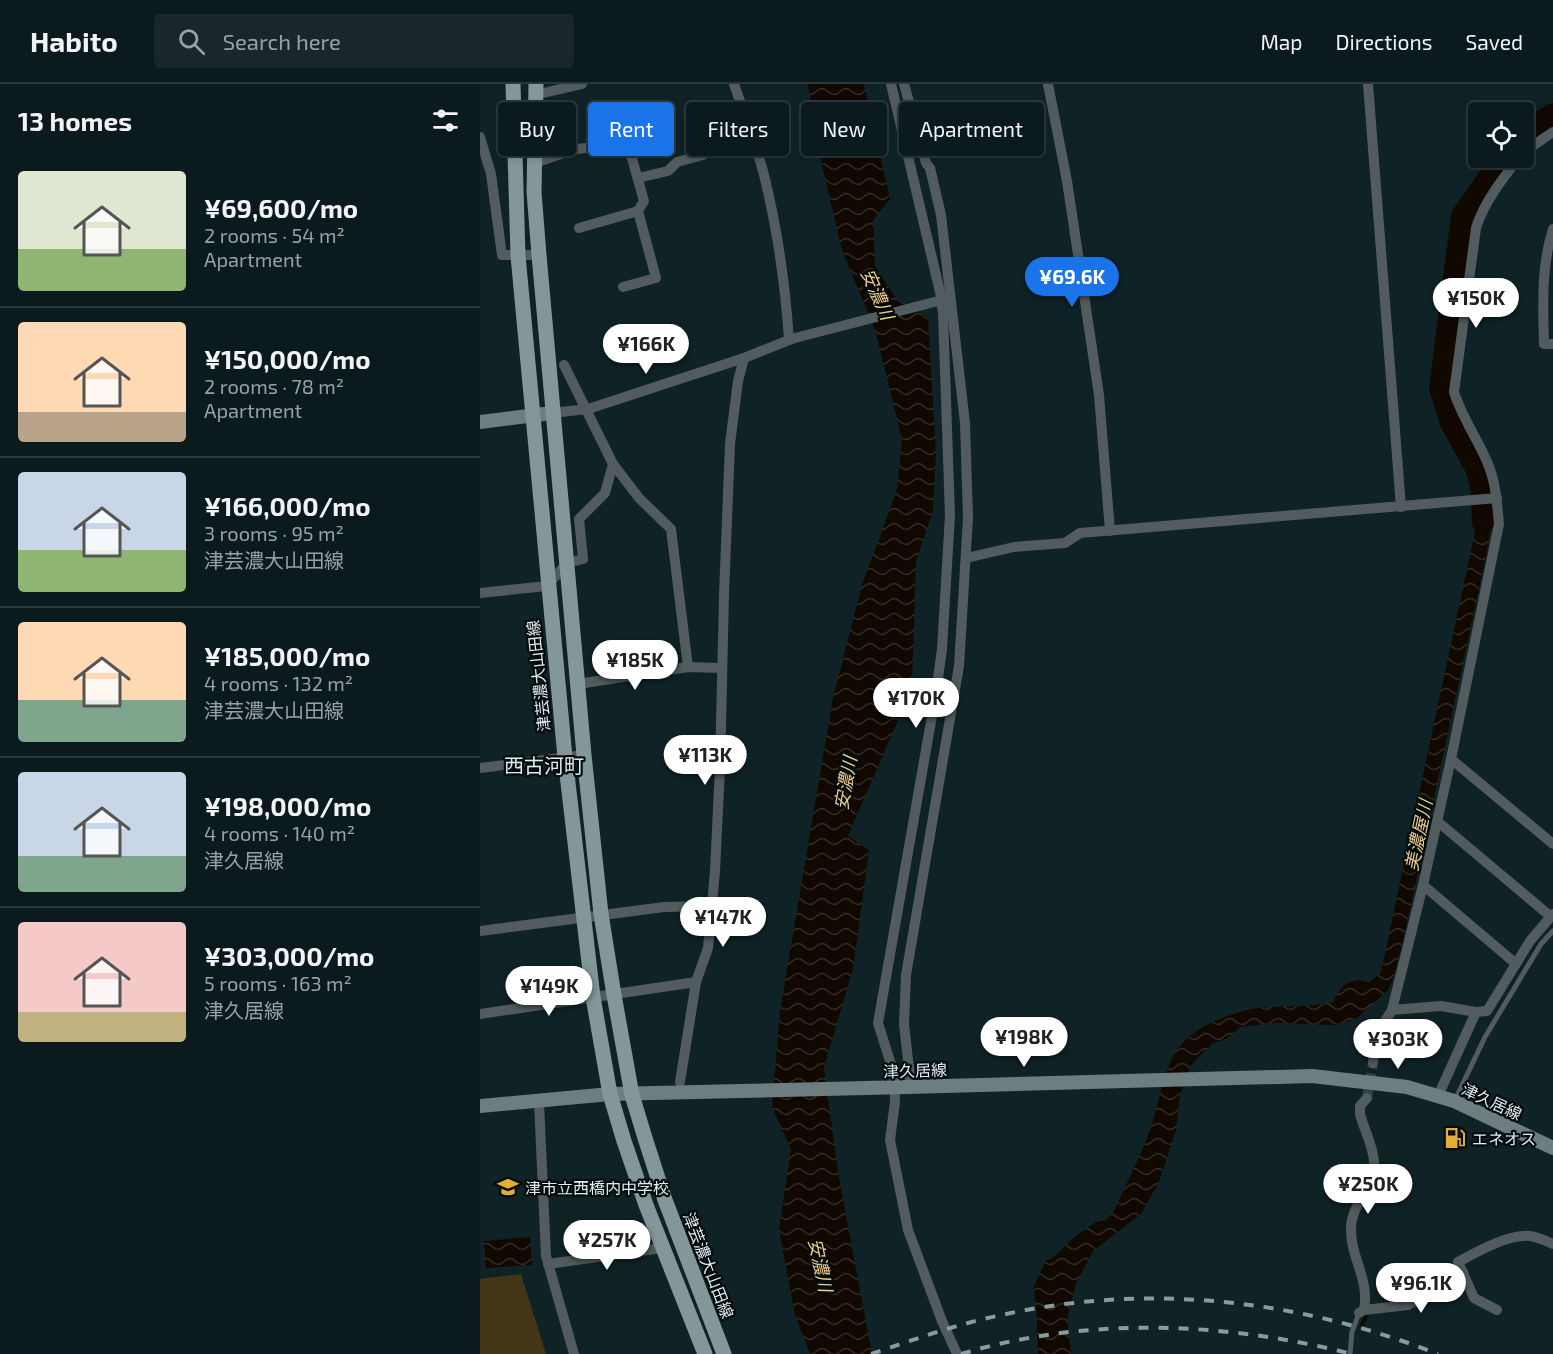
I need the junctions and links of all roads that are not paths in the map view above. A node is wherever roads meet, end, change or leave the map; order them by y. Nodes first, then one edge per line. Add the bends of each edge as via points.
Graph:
1 (513, 84) edge
2 (582, 84) edge
3 (734, 84) edge
4 (891, 84) edge
5 (904, 84) edge
6 (1048, 84) edge
7 (1368, 84) edge
8 (536, 89) edge
9 (1553, 132) edge
10 (480, 137) edge
11 (1534, 145) edge
12 (699, 156) edge
13 (535, 163) junction
14 (1511, 168) edge
15 (638, 178) junction
16 (638, 212) junction
17 (579, 228) dead end
18 (1553, 229) edge
19 (539, 255) junction
20 (518, 256) junction
21 (1550, 266) edge
22 (623, 287) dead end
23 (950, 298) junction
24 (792, 339) junction
25 (1553, 344) edge
26 (744, 358) junction
27 (564, 365) dead end
28 (585, 409) junction
29 (552, 413) junction
30 (532, 416) junction
31 (480, 422) edge
32 (612, 464) junction
33 (1497, 498) junction
34 (1401, 507) junction
35 (1110, 531) junction
36 (966, 558) junction
37 (567, 563) junction
38 (547, 586) junction
39 (480, 593) edge
40 (688, 667) junction
41 (722, 668) junction
42 (578, 684) junction
43 (584, 755) junction
44 (565, 757) junction
45 (1451, 759) junction
46 (480, 768) edge
47 (1437, 821) junction
48 (1553, 844) edge
49 (1423, 885) junction
50 (711, 906) junction
51 (601, 914) junction
52 (1551, 915) edge
53 (583, 918) junction
54 (480, 931) edge
55 (1553, 931) edge
56 (1515, 963) junction
57 (696, 982) junction
58 (614, 995) junction
59 (593, 997) junction
60 (1392, 1010) junction
61 (1476, 1012) junction
62 (480, 1014) edge
63 (1372, 1063) tunnel mouth
64 (680, 1082) dead end
65 (909, 1087) junction
66 (610, 1094) junction
67 (632, 1095) junction
68 (1438, 1096) junction
69 (1367, 1098) tunnel mouth
70 (1454, 1101) junction
71 (539, 1102) junction
72 (480, 1106) edge
73 (1553, 1148) edge
74 (1553, 1244) edge
75 (662, 1248) junction
76 (548, 1264) junction
77 (1462, 1272) junction
78 (1497, 1310) dead end
79 (1362, 1312) junction
80 (574, 1354) edge
81 (705, 1354) edge
82 (724, 1354) edge
83 (957, 1354) edge
84 (1350, 1354) edge

1 - 20 main road, 津芸濃大山田線
2 - 8 street
3 - 24 street via 770,199
4 - 83 street via 943,313 950,516 936,693 878,1023 894,1074 890,1140 908,1230
5 - 23 street via 941,215
6 - 35 street via 1100,395
7 - 34 street
8 - 13 main road, 津芸濃大山田線
9 - 11 street
10 - 20 street via 491,174 502,255
12 - 15 street via 677,162 668,171
13 - 15 street via 575,149 621,145 631,155
13 - 19 main road, 津芸濃大山田線
14 - 33 street via 1476,228 1454,392 1488,463
15 - 16 street via 644,201
16 - 17 street
16 - 22 street via 656,278
18 - 21 street
19 - 20 street
19 - 29 main road, 津芸濃大山田線
20 - 30 main road, 津芸濃大山田線
21 - 25 street via 1542,294 1544,344
23 - 24 street, bridge
23 - 36 street via 964,423
24 - 26 street
26 - 28 street
26 - 41 street via 730,444
27 - 28 street
28 - 29 street
28 - 32 street
29 - 30 main road
29 - 37 main road, 津芸濃大山田線
30 - 31 main road
30 - 38 main road, 津芸濃大山田線
32 - 37 street via 605,493 579,519 583,559
32 - 40 street via 671,529
33 - 34 street
33 - 45 street via 1499,524
34 - 35 street
35 - 36 street via 1080,533 1065,543 1014,547
36 - 65 street via 959,666 906,975 904,1024
37 - 38 street
37 - 42 main road, 津芸濃大山田線
38 - 39 street
38 - 44 main road, 津芸濃大山田線
40 - 41 street
40 - 42 street
41 - 50 street
42 - 43 main road, 津芸濃大山田線
43 - 44 street
43 - 51 main road, 津芸濃大山田線
44 - 46 street
44 - 53 main road, 津芸濃大山田線
45 - 47 street
45 - 48 street
47 - 49 street
47 - 52 street
49 - 56 street
49 - 60 street
50 - 51 street
50 - 57 street via 708,948
51 - 53 street
51 - 58 main road, 津芸濃大山田線
52 - 56 street
53 - 54 street
53 - 59 main road, 津芸濃大山田線
55 - 70 lane via 1541,944 1485,1037
56 - 61 street via 1487,1011
57 - 58 street
57 - 64 street
58 - 59 street
58 - 67 main road, 津芸濃大山田線
59 - 62 street
59 - 66 main road, 津芸濃大山田線
60 - 61 street via 1441,1006
60 - 63 street via 1376,1035
61 - 68 street
65 - 67 main road, 津久居線, bridge
65 - 68 main road, 津久居線 via 1312,1076 1407,1087
66 - 67 main road, 津久居線
66 - 71 main road, 津久居線
66 - 75 main road, 津芸濃大山田線
67 - 82 main road, 津芸濃大山田線 via 665,1200
68 - 70 main road, 津久居線
69 - 79 street via 1360,1106 1360,1114 1375,1164 1350,1226 1365,1285
70 - 73 main road, 津久居線
71 - 72 main road, 津久居線
71 - 76 street
74 - 77 street via 1531,1236 1498,1243 1458,1262
75 - 76 street
75 - 81 main road, 津芸濃大山田線
76 - 80 street
77 - 78 street via 1474,1298
77 - 79 street via 1408,1305
79 - 84 lane via 1352,1332

